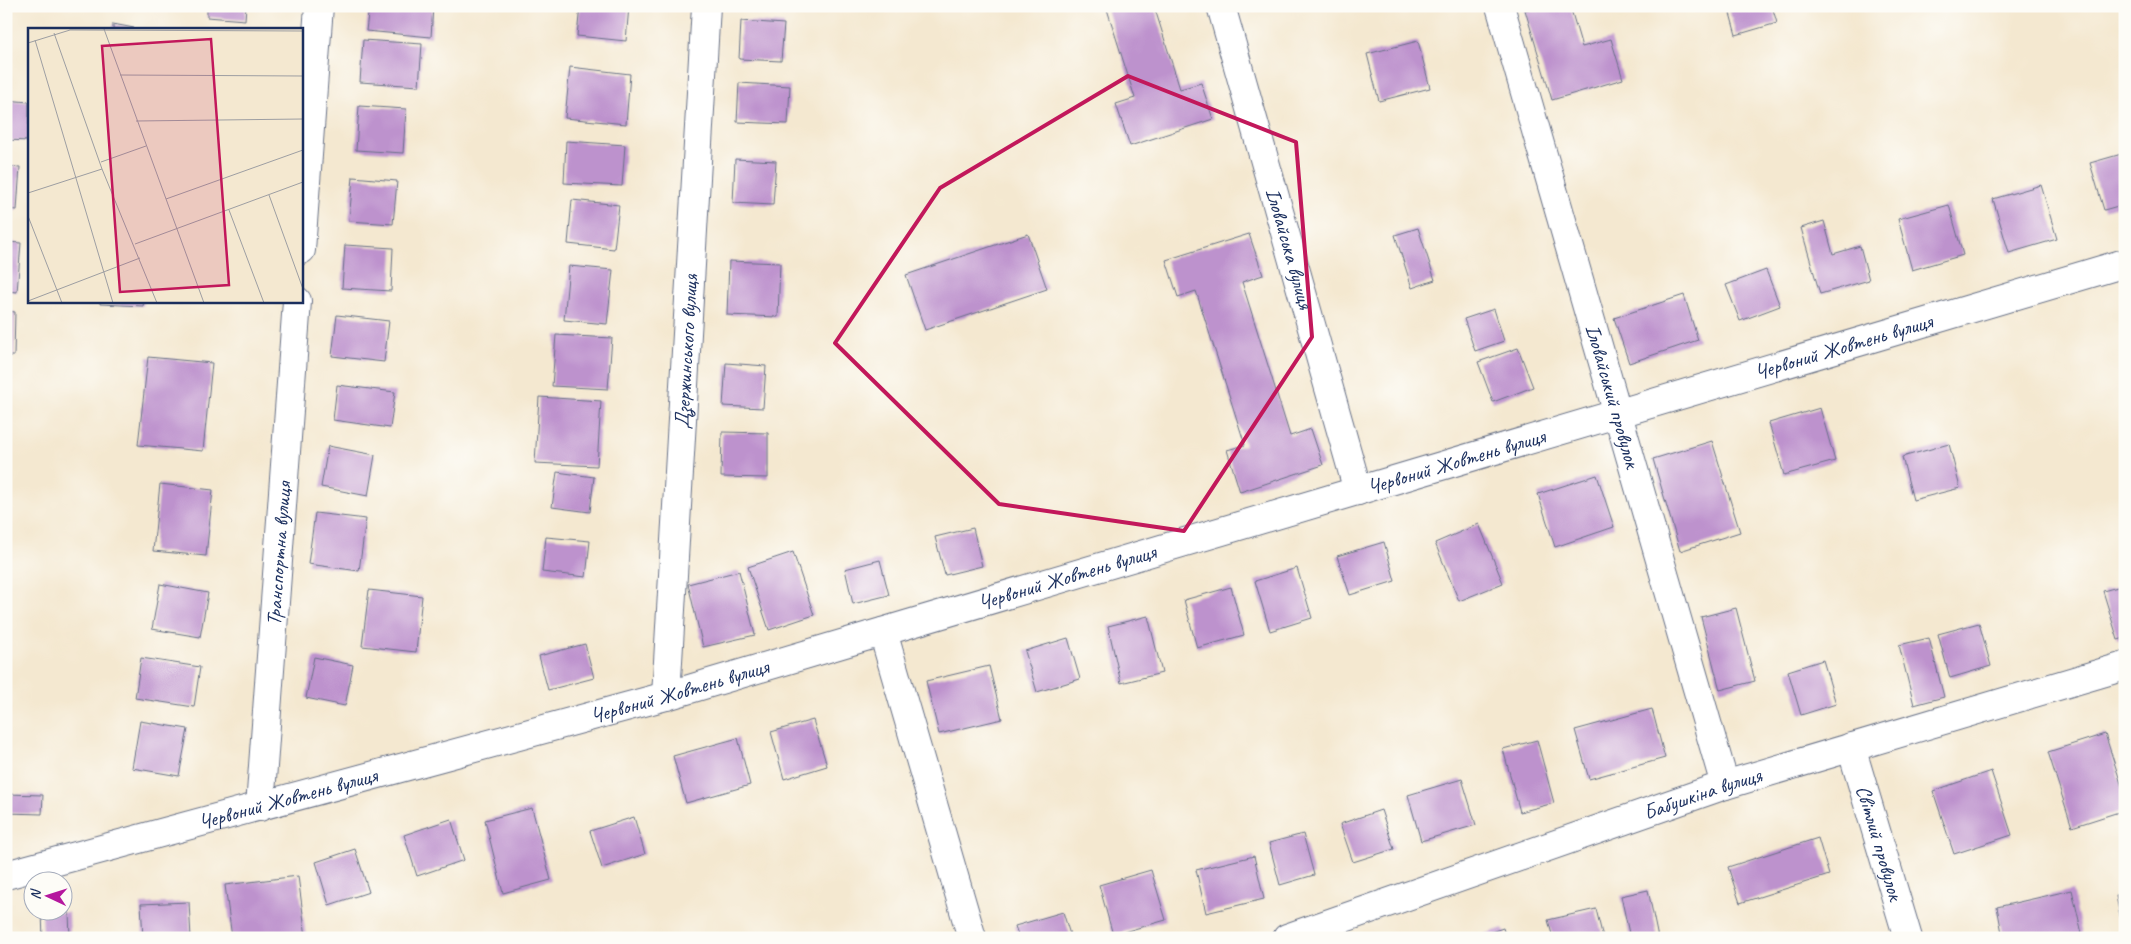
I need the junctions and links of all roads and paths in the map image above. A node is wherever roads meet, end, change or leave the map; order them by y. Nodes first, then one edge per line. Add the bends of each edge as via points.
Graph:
1 (319, 6) edge
2 (706, 6) edge
3 (1221, 6) edge
4 (1500, 6) edge
5 (302, 236) edge
6 (2125, 263) edge
7 (297, 302) edge
8 (1618, 414) junction
9 (1358, 492) junction
10 (883, 632) junction
11 (2125, 666) edge
12 (666, 696) junction
13 (1850, 747) junction
14 (1725, 786) junction
15 (260, 807) junction
16 (6, 875) edge
17 (972, 938) edge
18 (1287, 938) edge
19 (1908, 938) edge

1 - 5 street
2 - 12 street, Дзержинського вулиця
3 - 9 street, Іловайська вулиця
4 - 8 street, Іловайський провулок
6 - 8 street, Червоний Жовтень вулиця
7 - 15 street, Транспортна вулиця
8 - 9 street, Червоний Жовтень вулиця
8 - 14 street, Іловайський провулок
9 - 10 street, Червоний Жовтень вулиця
10 - 12 street, Червоний Жовтень вулиця
10 - 17 street
11 - 13 street, Бабушкіна вулиця
12 - 15 street, Червоний Жовтень вулиця
13 - 14 street, Бабушкіна вулиця
13 - 19 street, Світлий провулок
14 - 18 street, Бабушкіна вулиця
15 - 16 street, Червоний Жовтень вулиця

